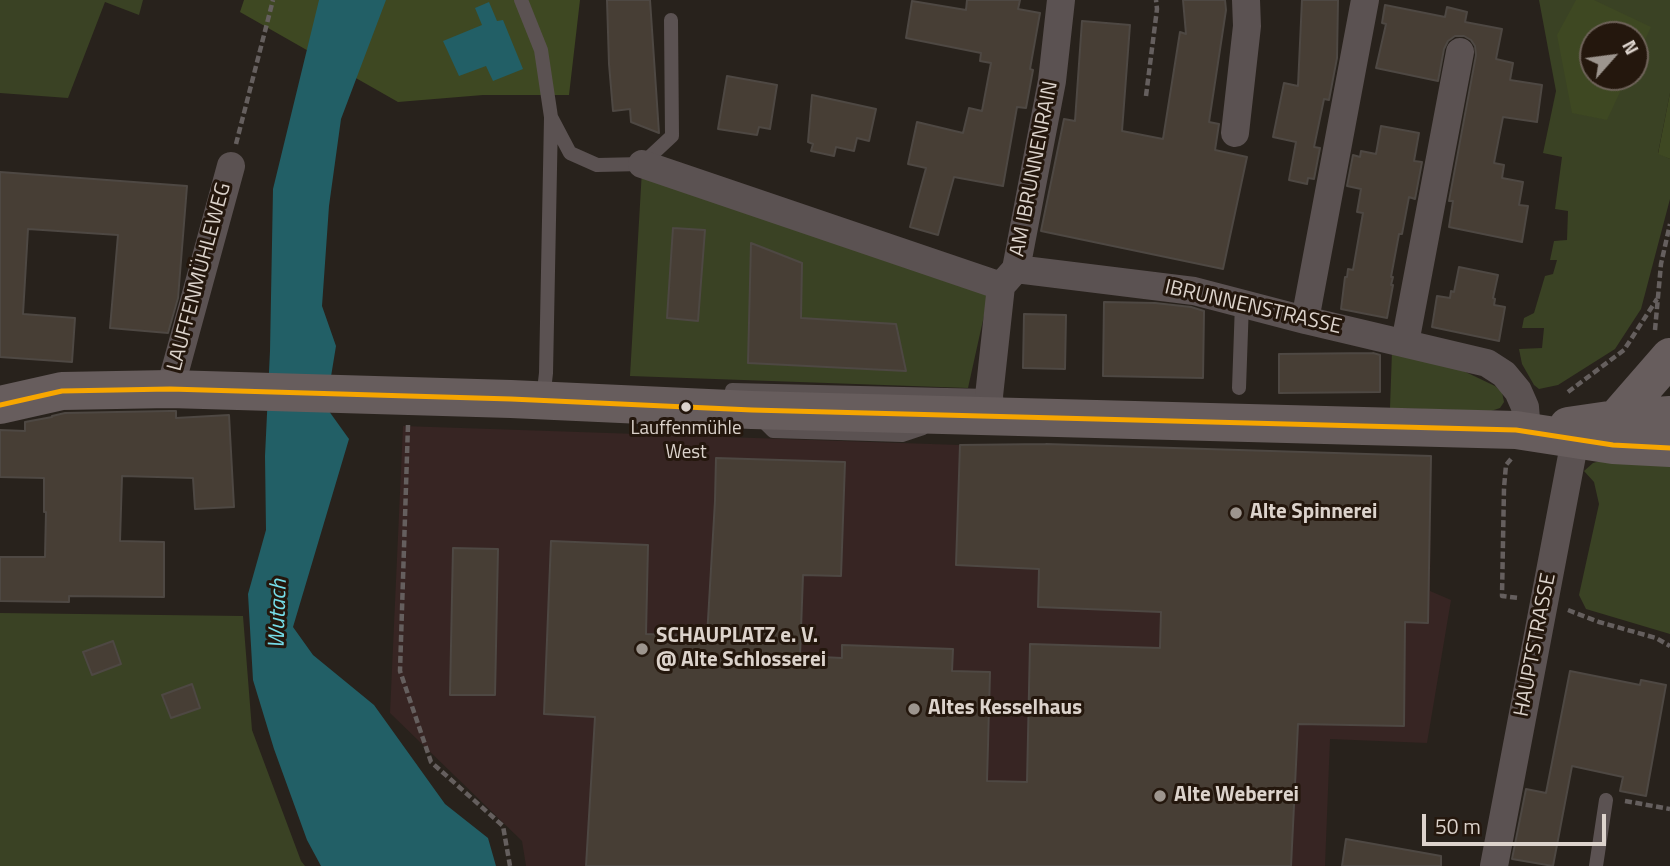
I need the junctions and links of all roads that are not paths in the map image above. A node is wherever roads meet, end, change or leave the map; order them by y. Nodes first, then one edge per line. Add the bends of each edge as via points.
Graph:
1 (521, 0) edge
2 (1060, 0) edge
3 (1246, 0) edge
4 (1365, 0) edge
5 (671, 20) dead end
6 (1460, 52) dead end
7 (551, 117) junction
8 (1235, 133) dead end
9 (642, 164) junction
10 (231, 166) road end
11 (1009, 277) junction
12 (1242, 303) junction
13 (1305, 320) junction
14 (1405, 343) junction
15 (1670, 357) edge
16 (1239, 388) dead end
17 (170, 389) junction
18 (714, 390) dead end
19 (543, 401) junction
20 (0, 405) edge
21 (980, 409) junction
22 (1670, 415) edge
23 (1574, 418) junction
24 (1616, 419) junction
25 (1522, 441) junction
26 (1670, 448) edge
27 (1606, 800) road end
28 (1496, 866) edge
29 (1596, 866) edge

1 - 7 lane via 541,50
2 - 11 street, AM IBRUNNENRAIN via 1052,81
3 - 8 street
4 - 13 street
5 - 9 lane via 673,136
6 - 14 street
7 - 9 lane via 570,153 597,165
7 - 19 lane
9 - 11 street, IBRUNNENSTRASSE
10 - 17 street, LAUFFENMÜHLEWEG
11 - 12 street, IBRUNNENSTRASSE via 1194,291
11 - 21 street, AM IBRUNNENRAIN
12 - 13 street, IBRUNNENSTRASSE
12 - 16 lane
13 - 14 street, IBRUNNENSTRASSE
14 - 25 street, IBRUNNENSTRASSE via 1487,363 1504,374 1525,407
15 - 24 main road
17 - 19 main road via 408,396 448,391
17 - 20 main road via 62,391
18 - 21 lane
19 - 21 main road via 643,399 752,410
21 - 25 main road
22 - 24 main road
23 - 24 main road
23 - 25 main road
23 - 26 main road via 1613,445
23 - 28 street, HAUPTSTRASSE
27 - 29 lane

